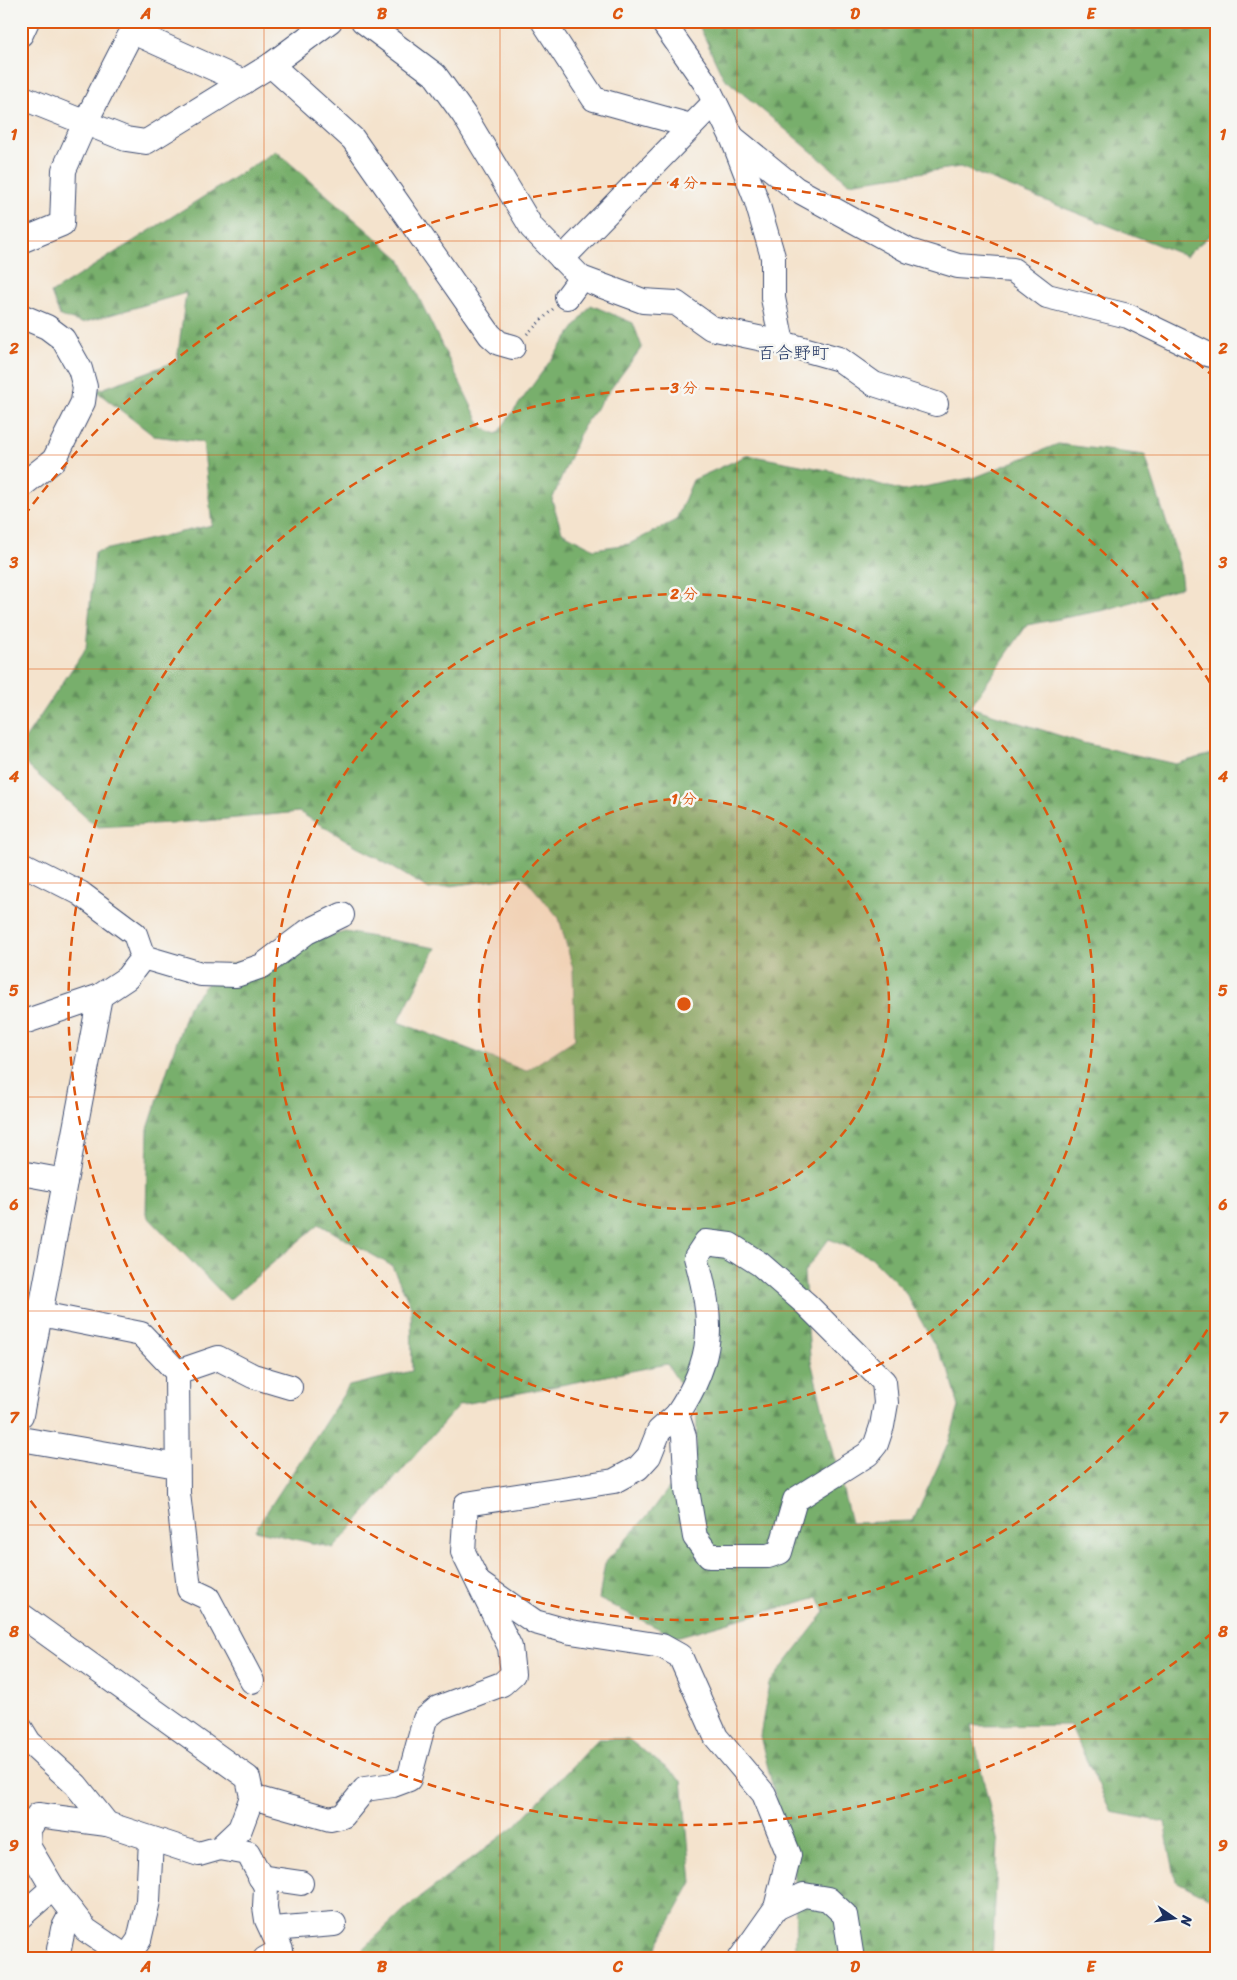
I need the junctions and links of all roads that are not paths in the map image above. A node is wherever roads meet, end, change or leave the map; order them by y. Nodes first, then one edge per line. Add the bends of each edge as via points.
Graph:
1 (27, 21) edge
2 (330, 21) edge
3 (363, 21) edge
4 (544, 21) edge
5 (662, 21) edge
6 (21, 34) edge
7 (272, 65) junction
8 (244, 82) junction
9 (21, 97) edge
10 (714, 103) junction
11 (85, 123) junction
12 (692, 126) junction
13 (732, 137) junction
14 (21, 241) edge
15 (562, 259) junction
16 (581, 278) junction
17 (566, 297) road end
18 (21, 316) edge
19 (782, 344) junction
20 (513, 347) road end
21 (1216, 356) edge
22 (936, 404) dead end
23 (21, 486) edge
24 (21, 863) edge
25 (342, 916) dead end
26 (143, 957) junction
27 (100, 996) junction
28 (21, 1023) edge
29 (21, 1173) edge
30 (64, 1181) junction
31 (30, 1312) edge
32 (177, 1372) junction
33 (290, 1387) dead end
34 (21, 1415) edge
35 (677, 1415) junction
36 (21, 1439) edge
37 (177, 1466) junction
38 (478, 1582) junction
39 (21, 1615) edge
40 (252, 1681) dead end
41 (21, 1729) edge
42 (252, 1797) junction
43 (106, 1824) junction
44 (151, 1840) junction
45 (220, 1848) junction
46 (260, 1877) junction
47 (301, 1883) dead end
48 (53, 1888) junction
49 (776, 1908) junction
50 (72, 1912) junction
51 (21, 1916) edge
52 (334, 1924) dead end
53 (273, 1946) edge
54 (59, 1949) dead end
55 (128, 1958) edge
56 (740, 1959) edge
57 (852, 1959) edge

1 - 6 street
2 - 7 street
3 - 15 street via 435,75 464,115 532,228
4 - 12 street via 594,99
5 - 10 street via 706,84
7 - 8 street
7 - 20 street via 353,139 490,335 499,343
8 - 11 street via 146,142 126,139
8 - 11 street via 135,33 129,37
9 - 11 street
10 - 12 street
10 - 13 street
11 - 14 street via 64,170 62,224
12 - 15 street
13 - 19 street via 756,199 773,257 774,298
13 - 21 street via 796,189 909,251 958,266 1013,270 1048,296 1128,316
15 - 16 street
16 - 17 street
16 - 19 street via 643,301 676,302 711,328
18 - 23 street via 47,327 63,339 80,369 85,386 83,402 54,460
19 - 22 street via 839,359 874,384
24 - 26 street via 80,893 135,934
25 - 26 street via 307,932 262,966 236,975 201,974
26 - 27 street via 127,978
27 - 28 street
27 - 30 street
29 - 30 street
30 - 31 street
31 - 32 street via 141,1334
31 - 34 street
32 - 33 street via 218,1358 253,1376
32 - 37 street
35 - 35 street via 684,1436 694,1537 709,1556 768,1556 780,1552 795,1500 868,1454 876,1444 886,1403 884,1382 806,1304 760,1264 730,1246 706,1242 696,1257 707,1308 709,1340 693,1391
35 - 38 street via 659,1431 649,1456 638,1468 614,1481 466,1504 463,1552
36 - 37 street
37 - 40 street via 189,1590 208,1598
38 - 42 street via 510,1647 513,1674 502,1684 438,1708 425,1720 409,1778 393,1785 365,1789 343,1816 330,1819
38 - 49 street via 535,1622 571,1632 662,1646 680,1656 716,1737 764,1794 789,1855
39 - 42 street via 248,1778
41 - 43 street via 29,1742 76,1785
42 - 45 street via 240,1829
43 - 44 street
43 - 48 street via 38,1815 29,1829 28,1846
44 - 45 street via 199,1854
44 - 55 street via 148,1902 139,1940
45 - 46 street via 248,1853
46 - 47 street
46 - 53 street via 266,1888 265,1907
48 - 50 street
48 - 51 street
49 - 56 street
49 - 57 street via 804,1895 828,1899 845,1915
50 - 54 street via 63,1929
50 - 55 street via 86,1930
52 - 53 street

